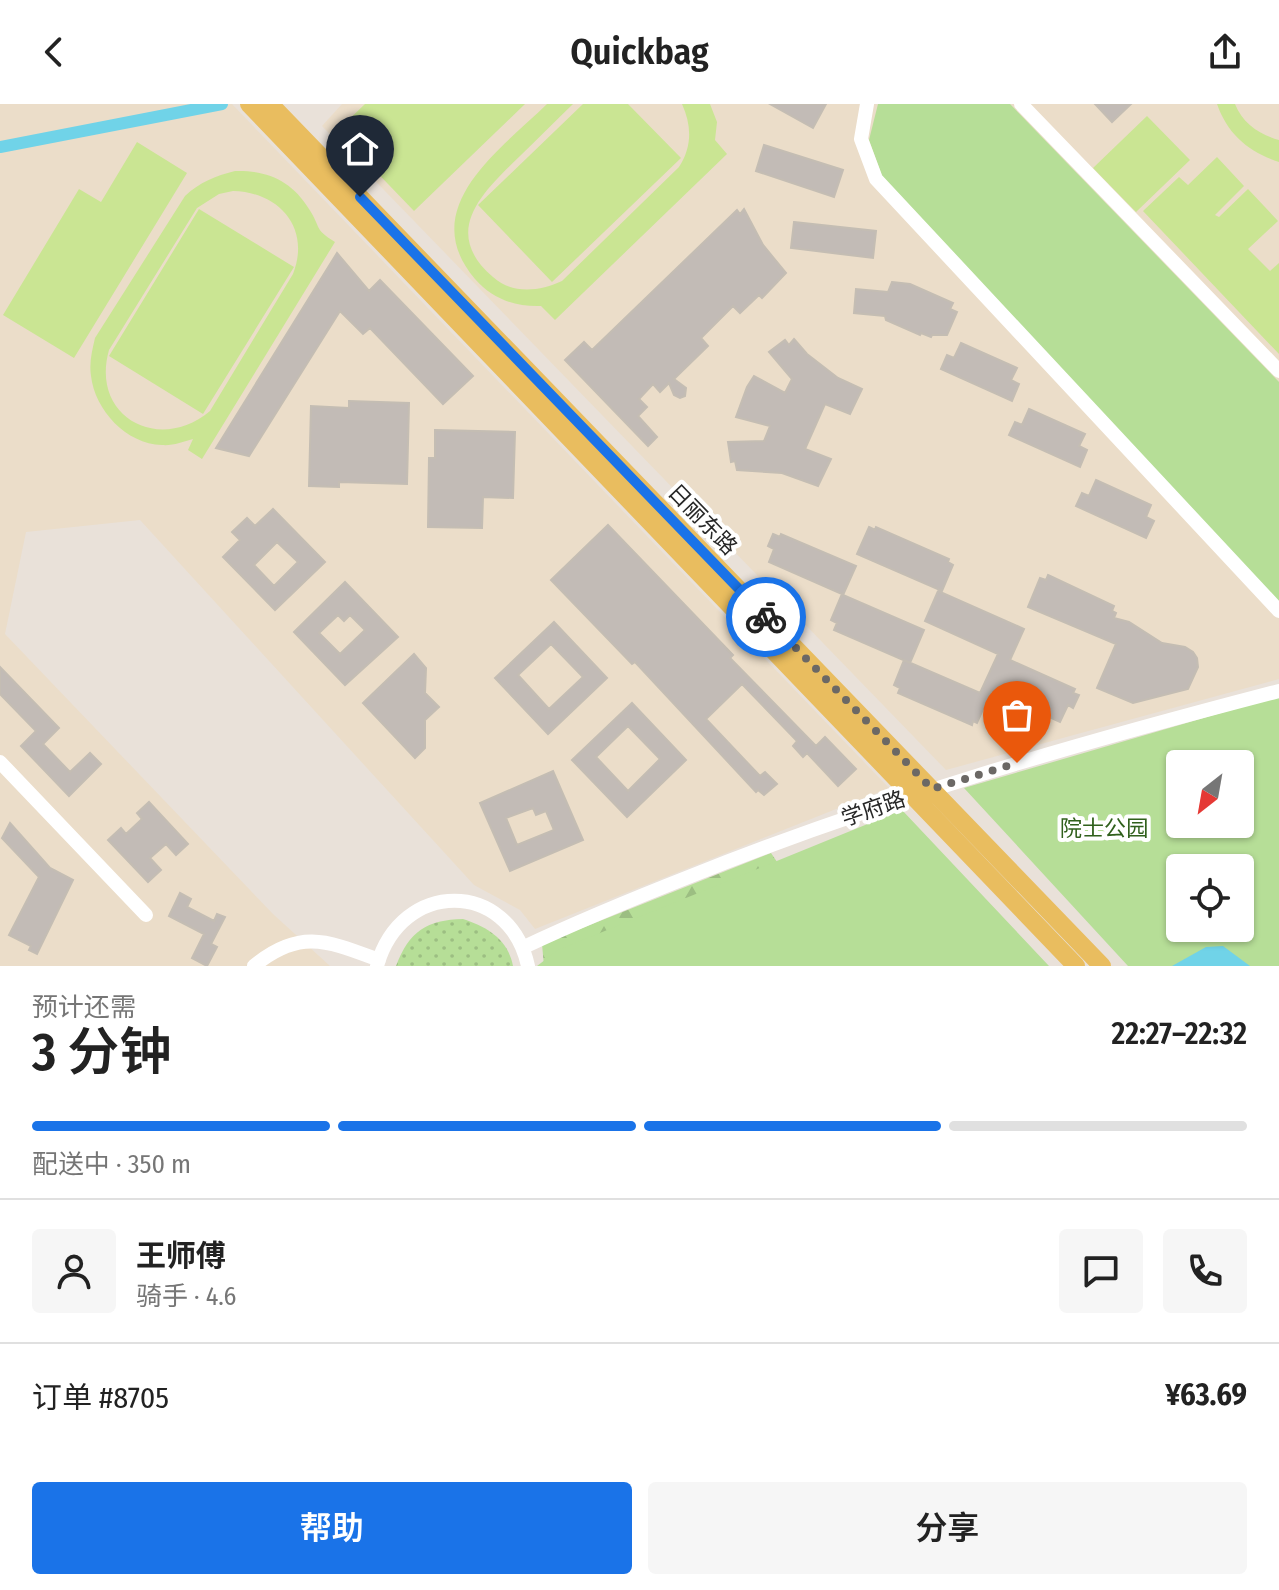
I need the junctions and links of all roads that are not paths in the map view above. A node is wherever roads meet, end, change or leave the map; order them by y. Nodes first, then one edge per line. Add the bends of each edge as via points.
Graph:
1 (867, 104) edge
2 (1021, 104) edge
3 (264, 109) edge
4 (1279, 371) edge
5 (1279, 611) edge
6 (1279, 691) edge
7 (0, 762) edge
8 (932, 789) junction
9 (911, 795) junction
10 (146, 915) dead end
11 (524, 947) junction
12 (378, 963) edge
13 (254, 966) edge
14 (528, 966) edge
15 (1076, 966) edge
16 (1102, 966) edge

1 - 5 street via 861,139 876,179
2 - 4 street
3 - 8 main road, 日丽东路
3 - 9 main road, 日丽东路
6 - 8 street, 学府路 via 1119,732
7 - 10 street
8 - 9 street, 学府路
8 - 16 main road, 日丽东路
9 - 11 street, 学府路 via 726,862
9 - 15 main road, 日丽东路
11 - 12 street via 511,926 491,910 467,901 442,901 417,909 397,924
11 - 14 street
12 - 13 street via 318,941 278,947

